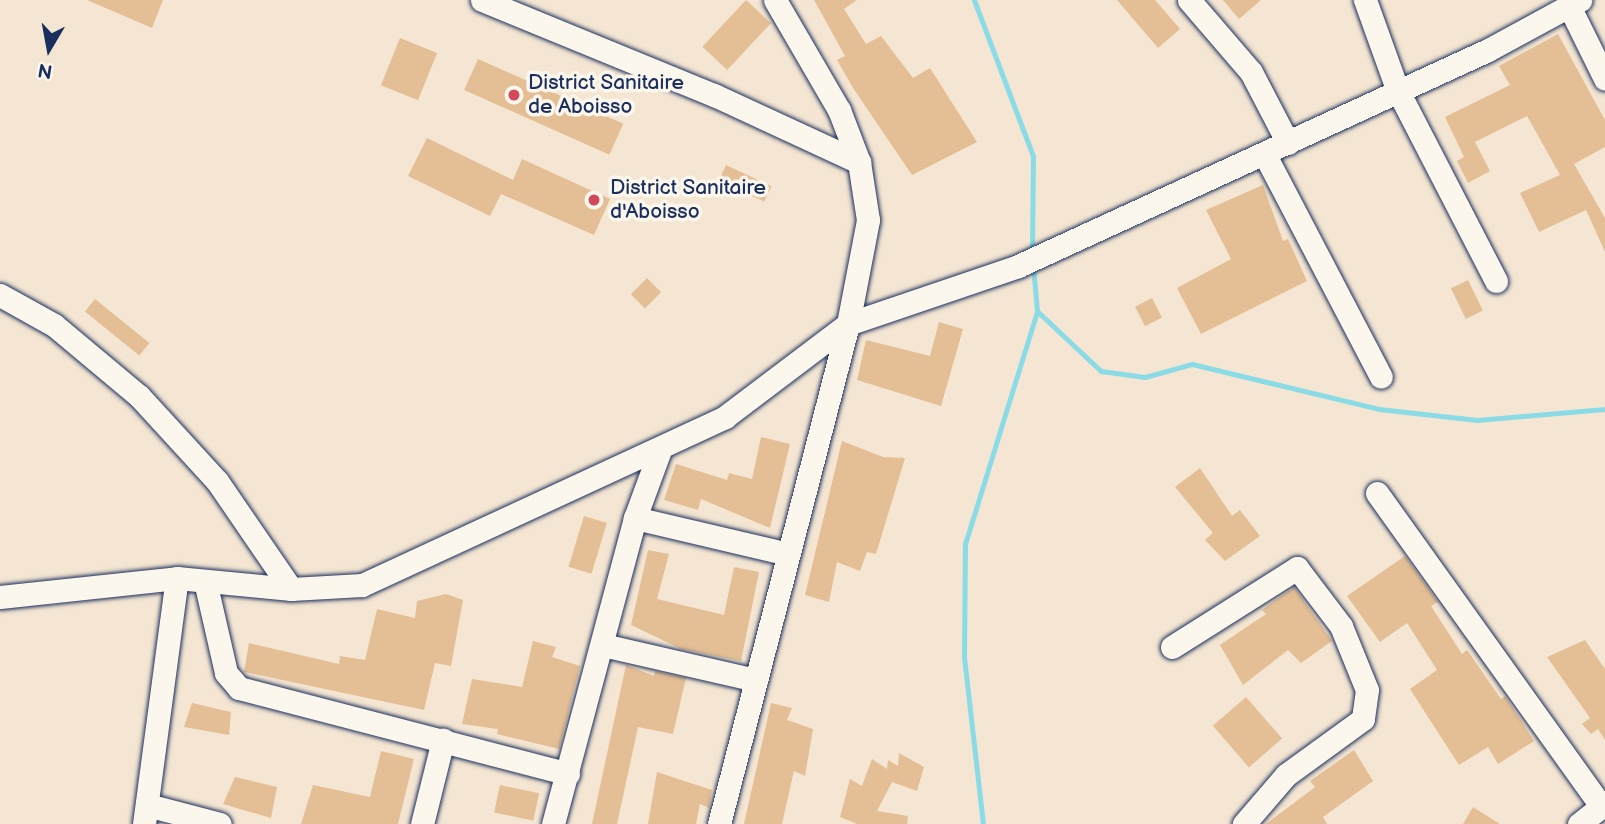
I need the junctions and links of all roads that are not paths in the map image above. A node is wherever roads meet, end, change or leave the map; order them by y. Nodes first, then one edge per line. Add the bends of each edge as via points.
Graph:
1 (482, 0) edge
2 (775, 0) edge
3 (1189, 0) edge
4 (1365, 0) edge
5 (1575, 3) edge
6 (1605, 79) edge
7 (1397, 89) junction
8 (1288, 143) junction
9 (1265, 155) junction
10 (859, 162) junction
11 (1496, 281) dead end
12 (0, 295) edge
13 (848, 324) junction
14 (1381, 377) dead end
15 (660, 450) junction
16 (1377, 494) dead end
17 (635, 518) junction
18 (788, 554) junction
19 (177, 578) junction
20 (205, 581) junction
21 (291, 589) junction
22 (0, 597) edge
23 (603, 645) junction
24 (1172, 647) dead end
25 (756, 680) junction
26 (443, 740) junction
27 (568, 774) junction
28 (1604, 805) edge
29 (146, 815) edge
30 (220, 824) edge
31 (422, 824) edge
32 (554, 824) edge
33 (719, 824) edge
34 (1244, 824) edge
35 (1578, 824) edge

1 - 10 street via 714,95
2 - 10 street via 839,110
3 - 8 street via 1251,72
4 - 7 street
5 - 6 street
5 - 7 street
7 - 8 street
7 - 11 street
8 - 9 street
9 - 13 street via 1018,266
9 - 14 street
10 - 13 street via 868,220
12 - 21 street via 54,326 139,396 217,481
13 - 15 street via 755,399
13 - 18 street
15 - 17 street
15 - 21 street via 372,581 328,590
16 - 28 street
17 - 18 street
17 - 23 street
18 - 25 street
19 - 20 street
19 - 22 street
19 - 29 street
20 - 21 street
20 - 26 street via 226,673 239,688
23 - 25 street
23 - 27 street
24 - 34 street via 1297,568 1340,626 1367,690 1363,719 1286,775
25 - 33 street
26 - 27 street
26 - 31 street
27 - 32 street
28 - 35 street
29 - 30 street

